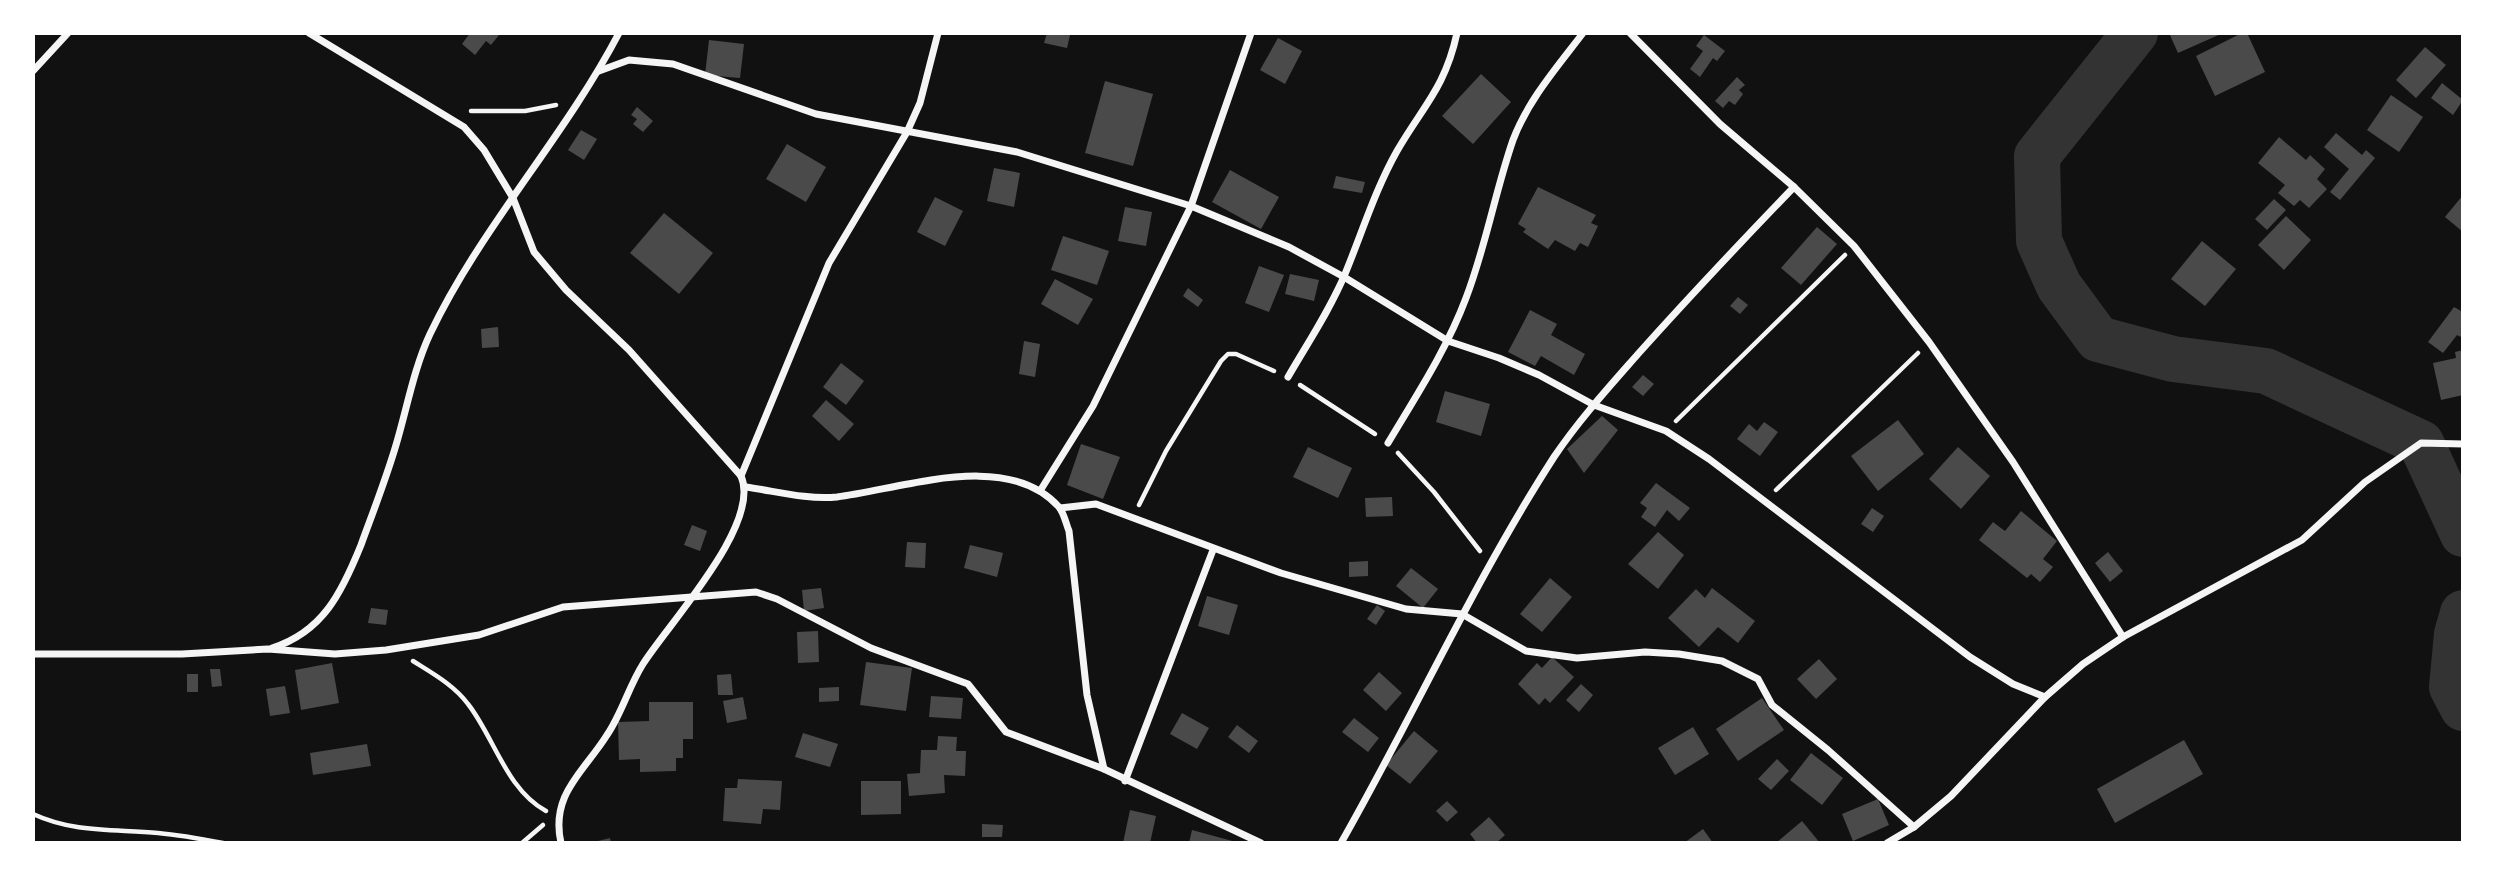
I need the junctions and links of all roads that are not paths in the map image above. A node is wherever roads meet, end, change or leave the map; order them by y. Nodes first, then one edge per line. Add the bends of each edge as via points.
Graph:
1 (68, 33) edge
2 (309, 33) edge
3 (619, 33) edge
4 (938, 33) edge
5 (1251, 33) edge
6 (1457, 33) edge
7 (1583, 33) edge
8 (1630, 33) edge
9 (33, 71) edge
10 (599, 71) junction
11 (907, 131) junction
12 (1794, 187) junction
13 (513, 198) junction
14 (1191, 206) junction
15 (1344, 276) junction
16 (1448, 341) junction
17 (1288, 377) road end
18 (1594, 404) junction
19 (1388, 443) road end
20 (2463, 444) edge
21 (741, 476) junction
22 (746, 487) junction
23 (1040, 491) junction
24 (1060, 508) junction
25 (1213, 550) junction
26 (693, 597) junction
27 (1462, 614) junction
28 (2123, 637) junction
29 (268, 649) junction
30 (33, 654) edge
31 (2045, 697) junction
32 (1104, 769) junction
33 (1125, 780) junction
34 (1913, 827) junction
35 (561, 843) edge
36 (1261, 843) edge
37 (1341, 843) edge
38 (1887, 843) edge

1 - 9 street
2 - 13 street via 464,127
3 - 10 street
4 - 11 street via 929,79
5 - 14 street
6 - 15 street via 1450,65 1397,152 1364,220
7 - 16 street via 1532,101 1514,139 1490,226
8 - 12 street via 1720,124
10 - 11 street via 629,60 673,64 816,114
10 - 13 street
11 - 14 street via 1017,152
11 - 21 street via 829,263
12 - 18 street
12 - 28 street via 1854,246 1929,342 2013,462
13 - 21 street via 534,252
13 - 29 street via 430,335 390,468 339,592 307,633
14 - 15 street
14 - 23 street via 1093,407
15 - 16 street
15 - 17 street
16 - 18 street via 1539,375
16 - 19 street
18 - 27 street via 1554,458
18 - 31 street via 1665,431 1970,657 2013,684
20 - 28 street via 2421,443 2365,482 2302,540
21 - 22 street
22 - 23 street via 834,497 954,476 991,476
22 - 26 street via 732,533
23 - 24 street
24 - 25 street via 1096,504
24 - 32 street via 1069,531 1087,695
25 - 27 street via 1406,609
25 - 33 street
26 - 29 street via 563,607 479,635 386,650 335,654
26 - 32 street via 756,592 777,599 871,648 968,684 1006,732
26 - 35 street via 648,656 608,734 567,791 558,813
27 - 34 street via 1526,651 1554,657 1679,654 1722,662 1758,679 1772,705
27 - 37 street
28 - 31 street
29 - 30 street
31 - 34 street via 1989,759
32 - 33 street
33 - 36 street
34 - 38 street

